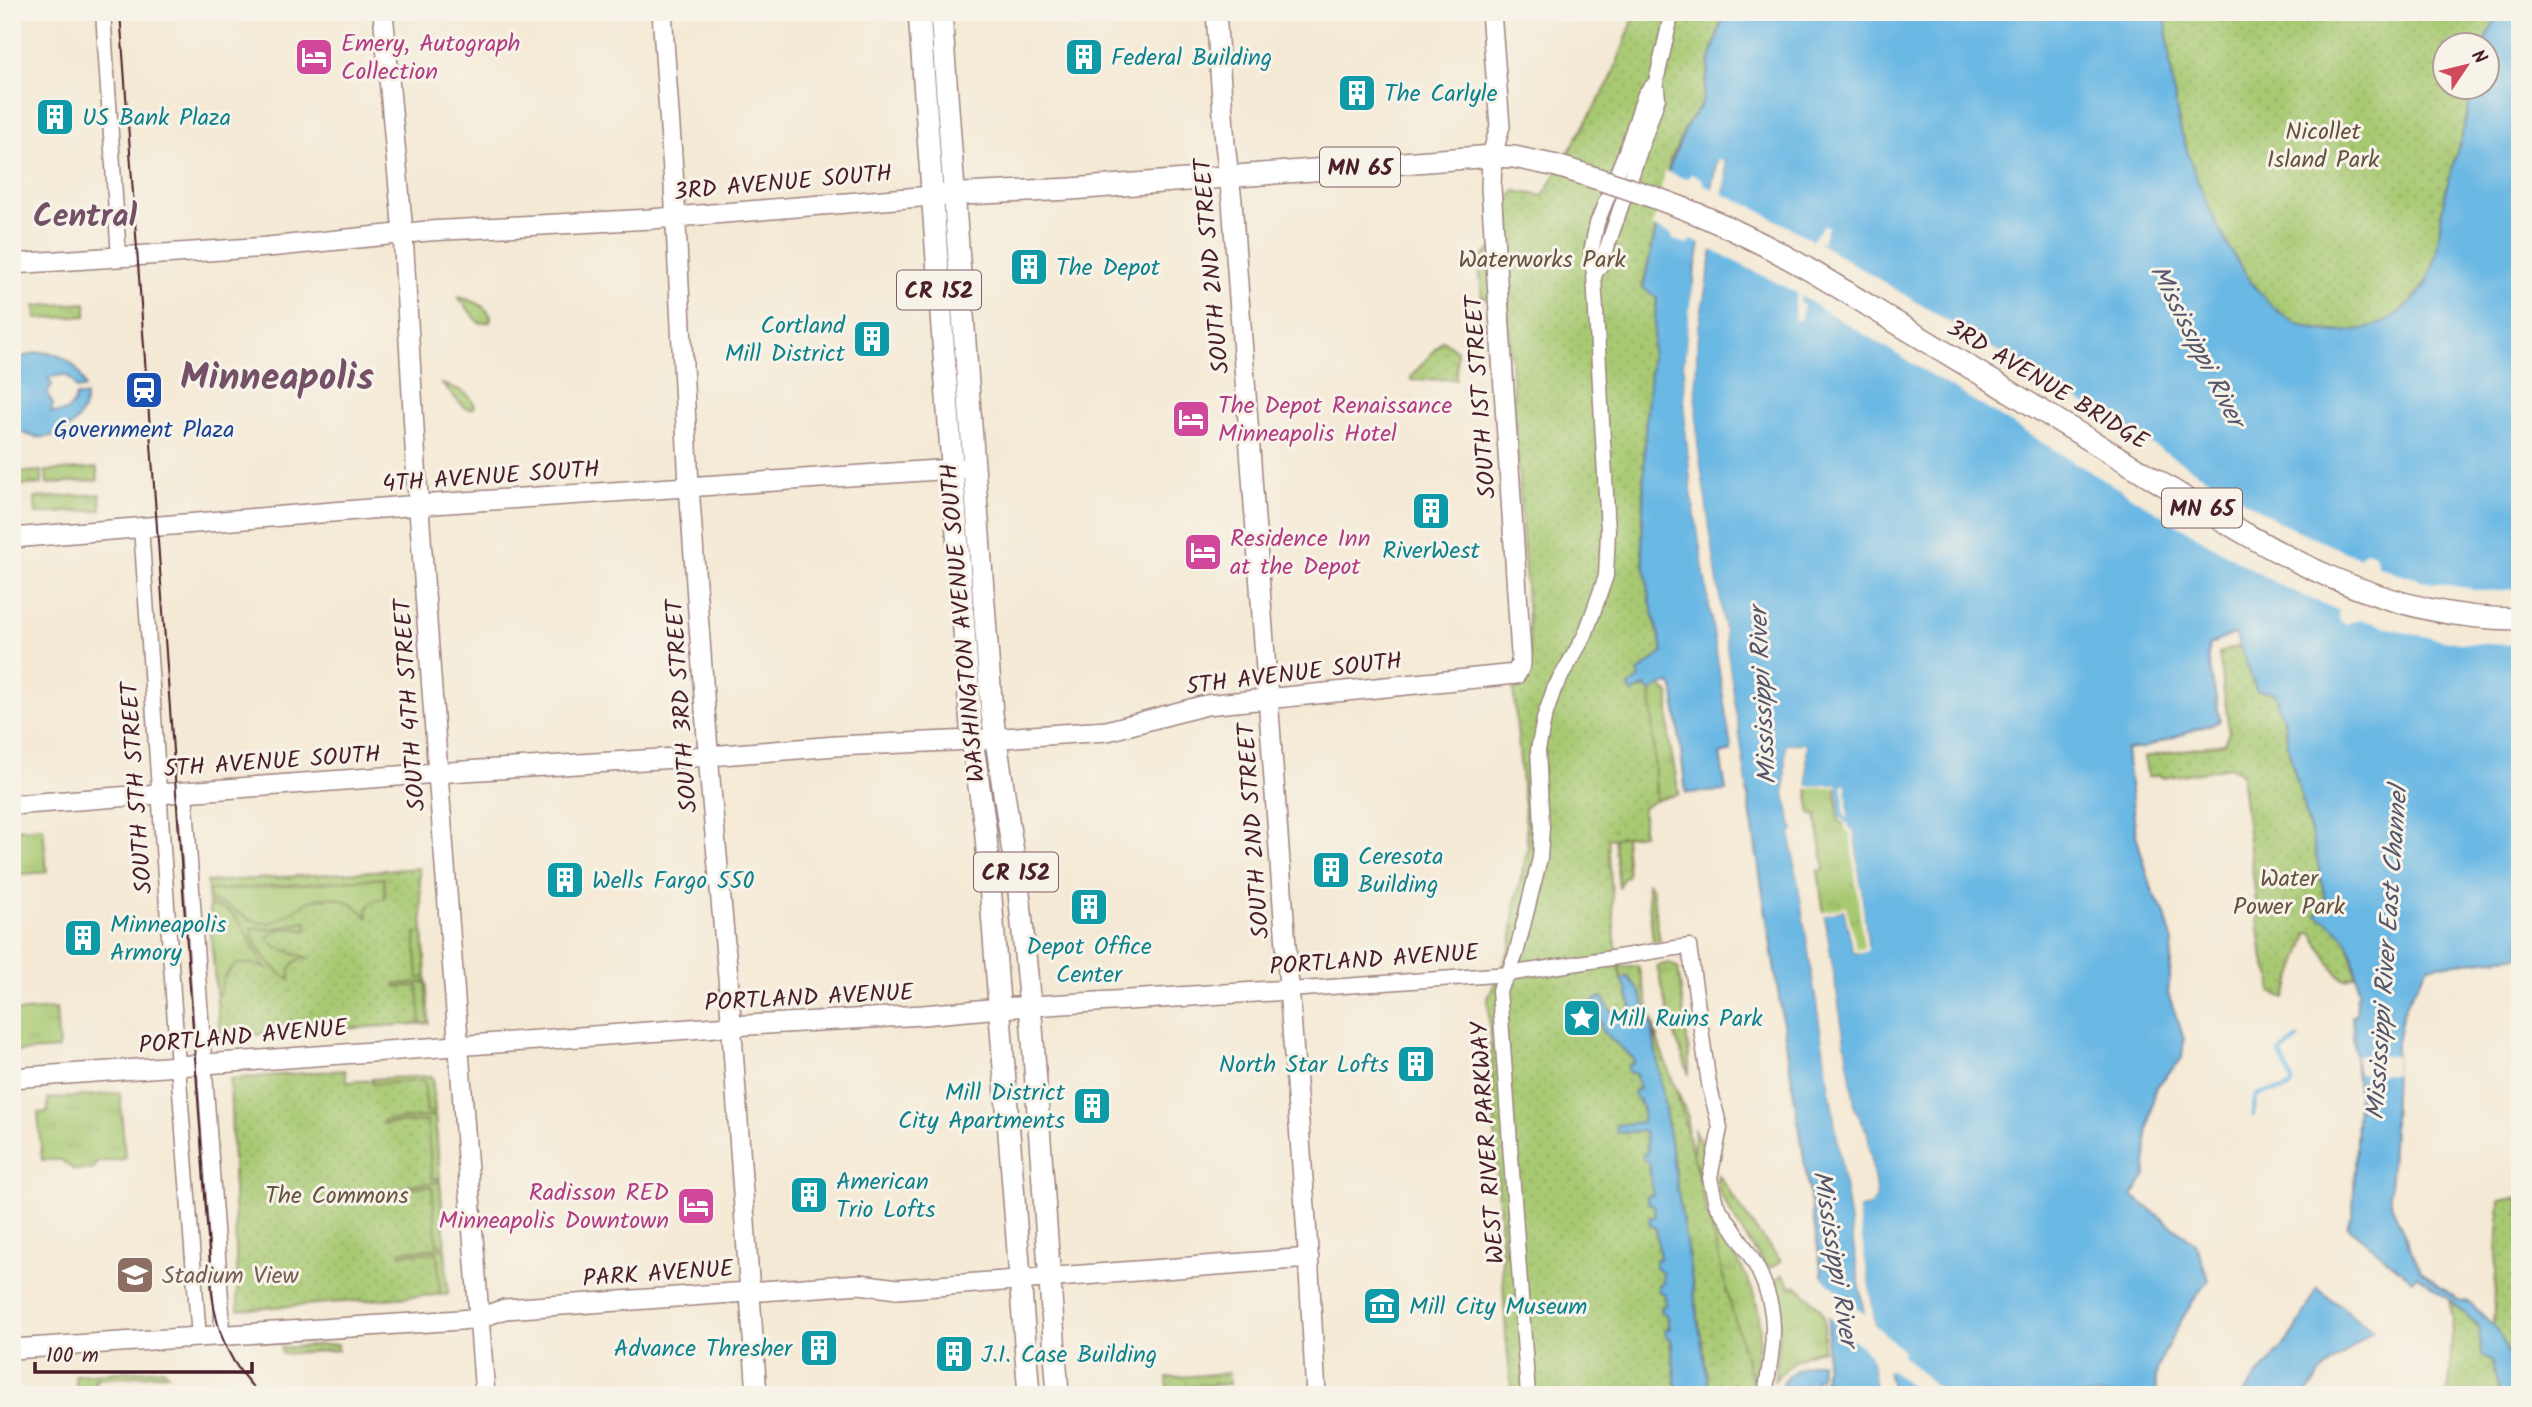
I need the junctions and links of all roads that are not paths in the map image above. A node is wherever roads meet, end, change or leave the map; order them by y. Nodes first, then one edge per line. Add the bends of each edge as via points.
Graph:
1 (103, 12) edge
2 (383, 12) edge
3 (662, 12) edge
4 (919, 12) edge
5 (941, 12) edge
6 (1216, 12) edge
7 (1490, 12) edge
8 (1672, 12) edge
9 (1492, 156) junction
10 (1557, 166) joint
11 (1229, 178) junction
12 (955, 194) junction
13 (932, 196) junction
14 (675, 217) junction
15 (404, 233) junction
16 (119, 258) junction
17 (12, 264) edge
18 (974, 467) junction
19 (951, 470) junction
20 (689, 486) junction
21 (419, 505) junction
22 (141, 527) junction
23 (12, 538) edge
24 (2520, 619) edge
25 (1521, 654) joint
26 (1267, 699) junction
27 (995, 739) junction
28 (972, 740) junction
29 (709, 756) junction
30 (438, 773) junction
31 (185, 791) junction
32 (159, 794) junction
33 (12, 805) edge
34 (1508, 974) junction
35 (1289, 990) junction
36 (1030, 1006) junction
37 (1000, 1008) junction
38 (732, 1026) junction
39 (460, 1044) junction
40 (206, 1063) junction
41 (178, 1066) junction
42 (12, 1077) edge
43 (1309, 1258) junction
44 (1049, 1277) junction
45 (1020, 1279) junction
46 (750, 1291) junction
47 (479, 1318) junction
48 (221, 1336) junction
49 (199, 1338) junction
50 (12, 1349) edge
51 (485, 1395) edge
52 (757, 1395) edge
53 (1029, 1395) edge
54 (1058, 1395) edge
55 (1316, 1395) edge
56 (1528, 1395) edge
57 (1765, 1395) edge

1 - 16 street
2 - 15 street, SOUTH 4TH STREET
3 - 14 street, SOUTH 3RD STREET
4 - 13 main road, WASHINGTON AVENUE SOUTH / CR 152
5 - 12 main road, WASHINGTON AVENUE SOUTH / CR 152
6 - 11 street, SOUTH 2ND STREET
7 - 9 street, SOUTH 1ST STREET via 1500,126
8 - 34 street, WEST RIVER PARKWAY via 1656,82 1645,94 1597,223 1591,252 1608,531 1606,576 1585,635 1554,689 1544,719 1538,750 1540,858
9 - 10 main road, 3RD AVENUE SOUTH / MN 65
9 - 11 main road, 3RD AVENUE SOUTH / MN 65
9 - 25 street, SOUTH 1ST STREET
10 - 24 main road, 3RD AVENUE BRIDGE / MN 65, bridge via 1663,200 1756,241 2256,541 2316,571 2421,609
11 - 12 main road, 3RD AVENUE SOUTH / MN 65
11 - 26 street, SOUTH 2ND STREET
12 - 13 main road, 3RD AVENUE SOUTH / MN 65
12 - 18 main road, WASHINGTON AVENUE SOUTH / CR 152
13 - 14 street, 3RD AVENUE SOUTH
13 - 19 main road, WASHINGTON AVENUE SOUTH / CR 152
14 - 15 street, 3RD AVENUE SOUTH
14 - 20 street, SOUTH 3RD STREET
15 - 16 street, 3RD AVENUE SOUTH
15 - 21 street, SOUTH 4TH STREET
16 - 17 street, 3RD AVENUE SOUTH
18 - 19 street, 4TH AVENUE SOUTH
18 - 27 main road, WASHINGTON AVENUE SOUTH / CR 152
19 - 20 street, 4TH AVENUE SOUTH
19 - 28 main road, WASHINGTON AVENUE SOUTH / CR 152
20 - 21 street, 4TH AVENUE SOUTH
20 - 29 street, SOUTH 3RD STREET
21 - 22 street, 4TH AVENUE SOUTH
21 - 30 street, SOUTH 4TH STREET
22 - 23 street, 4TH AVENUE SOUTH
22 - 32 street, SOUTH 5TH STREET
25 - 26 street, 5TH AVENUE SOUTH via 1516,674
26 - 27 street, 5TH AVENUE SOUTH via 1206,705 1107,731
26 - 35 street, SOUTH 2ND STREET
27 - 28 street, 5TH AVENUE SOUTH
27 - 36 main road, WASHINGTON AVENUE SOUTH / CR 152 via 1019,892
28 - 29 street, 5TH AVENUE SOUTH
28 - 37 main road, WASHINGTON AVENUE SOUTH / CR 152 via 985,825
29 - 30 street, 5TH AVENUE SOUTH
29 - 38 street, SOUTH 3RD STREET
30 - 31 street, 5TH AVENUE SOUTH
30 - 39 street, SOUTH 4TH STREET
31 - 32 street, 5TH AVENUE SOUTH
31 - 40 street, SOUTH 5TH STREET
32 - 33 street, 5TH AVENUE SOUTH
32 - 41 street, SOUTH 5TH STREET
34 - 35 street, PORTLAND AVENUE
34 - 56 street, WEST RIVER PARKWAY via 1499,990
34 - 57 street, PORTLAND AVENUE via 1689,946 1720,1128 1712,1192 1762,1276 1771,1304 1773,1329
35 - 36 street, PORTLAND AVENUE
35 - 43 street, SOUTH 2ND STREET
36 - 37 street, PORTLAND AVENUE
36 - 44 main road, WASHINGTON AVENUE SOUTH / CR 152
37 - 38 street, PORTLAND AVENUE
37 - 45 main road, WASHINGTON AVENUE SOUTH / CR 152
38 - 39 street, PORTLAND AVENUE
38 - 46 street, SOUTH 3RD STREET
39 - 40 street, PORTLAND AVENUE
39 - 47 street, SOUTH 4TH STREET
40 - 41 street, PORTLAND AVENUE
40 - 48 street, SOUTH 5TH STREET
41 - 42 street, PORTLAND AVENUE
41 - 49 street, SOUTH 5TH STREET
43 - 44 street, PARK AVENUE
43 - 55 street, SOUTH 2ND STREET
44 - 45 street, PARK AVENUE
44 - 54 main road, WASHINGTON AVENUE SOUTH / CR 152
45 - 46 street, PARK AVENUE via 897,1289 860,1284
45 - 53 main road, WASHINGTON AVENUE SOUTH / CR 152
46 - 47 street, PARK AVENUE via 505,1309
46 - 52 street, SOUTH 3RD STREET
47 - 48 street, PARK AVENUE
47 - 51 street, SOUTH 4TH STREET
48 - 49 street, PARK AVENUE
49 - 50 street, PARK AVENUE

